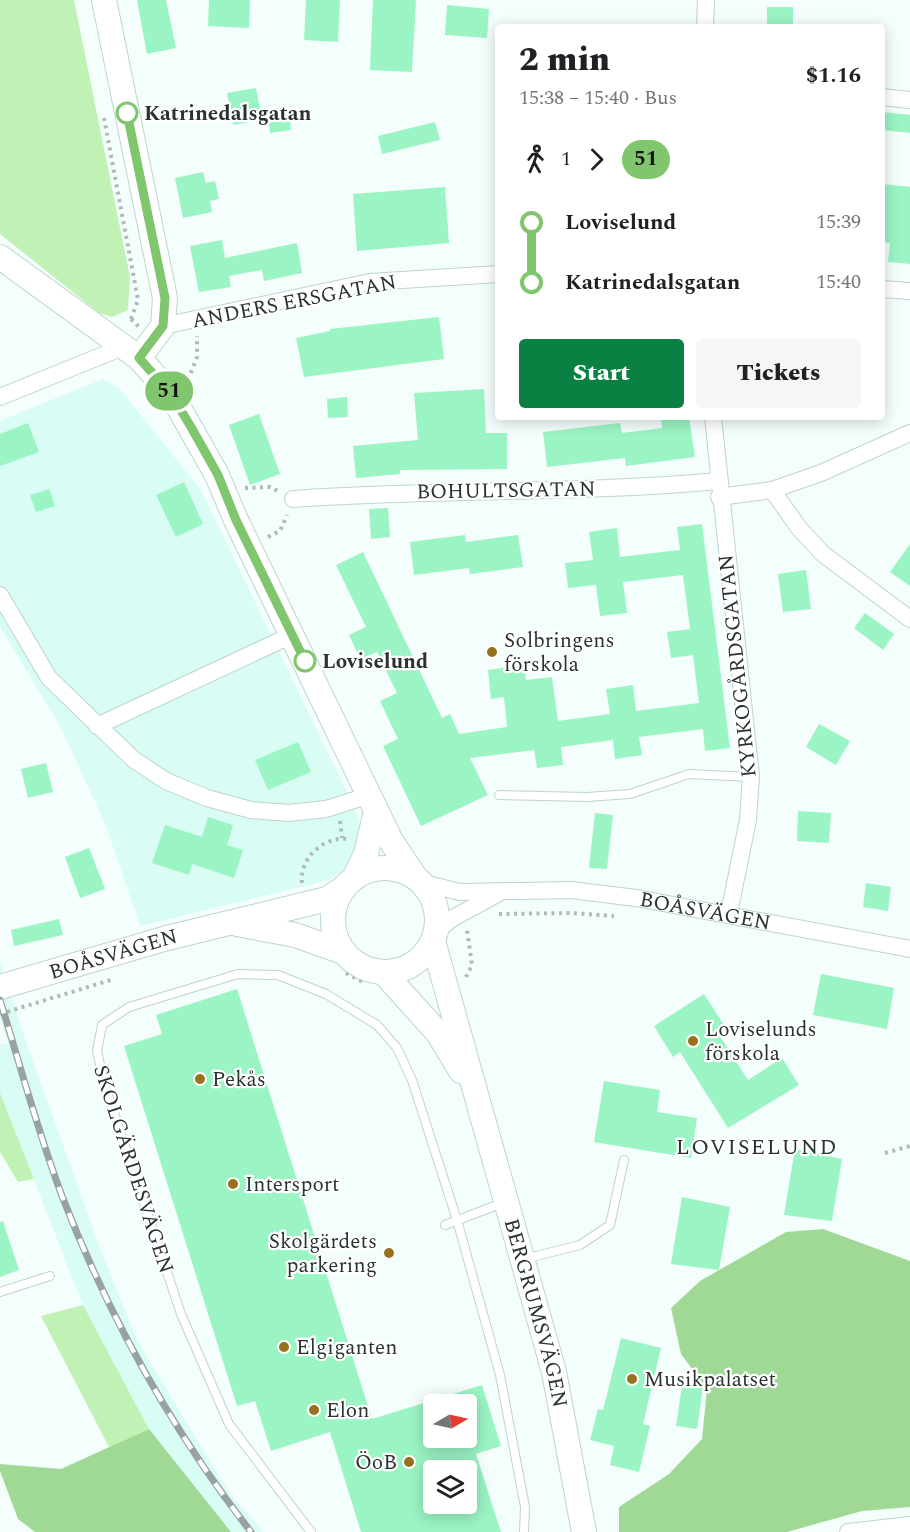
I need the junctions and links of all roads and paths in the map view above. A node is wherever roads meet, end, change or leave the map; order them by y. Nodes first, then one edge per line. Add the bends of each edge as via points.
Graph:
1 (104, 0) edge
2 (701, 0) edge
3 (705, 24) edge
4 (885, 97) edge
5 (910, 100) edge
6 (102, 110) dead end
7 (0, 258) edge
8 (495, 274) edge
9 (885, 289) edge
10 (910, 291) edge
11 (131, 319) dead end
12 (194, 319) junction
13 (163, 326) junction
14 (131, 353) junction
15 (187, 381) dead end
16 (0, 397) edge
17 (712, 420) edge
18 (910, 434) edge
19 (241, 488) dead end
20 (719, 489) junction
21 (772, 490) junction
22 (293, 499) junction
23 (265, 539) dead end
24 (0, 595) edge
25 (910, 619) edge
26 (292, 635) junction
27 (96, 726) junction
28 (751, 777) junction
29 (499, 795) dead end
30 (373, 803) junction
31 (355, 840) dead end
32 (419, 880) junction
33 (349, 882) junction
34 (303, 886) dead end
35 (499, 893) junction
36 (729, 914) junction
37 (493, 915) dead end
38 (615, 916) dead end
39 (229, 923) junction
40 (471, 924) dead end
41 (434, 936) junction
42 (910, 949) edge
43 (344, 962) junction
44 (115, 978) dead end
45 (375, 979) junction
46 (457, 980) dead end
47 (0, 987) edge
48 (0, 1014) edge
49 (476, 1096) junction
50 (910, 1146) edge
51 (885, 1154) dead end
52 (624, 1160) dead end
53 (508, 1201) junction
54 (457, 1220) junction
55 (445, 1225) dead end
56 (523, 1259) junction
57 (50, 1276) dead end
58 (0, 1292) edge
59 (910, 1525) edge
60 (311, 1532) edge
61 (524, 1532) edge
62 (584, 1532) edge
63 (848, 1532) edge

1 - 13 street via 165,298
2 - 3 street
4 - 5 street
6 - 11 path via 138,300
7 - 14 street
8 - 12 street, ANDERS ERSGATAN via 370,282
9 - 10 street
12 - 13 street, ANDERS ERSGATAN
12 - 15 path via 197,357
13 - 14 street
14 - 16 street
14 - 26 street via 171,394 191,427 218,475
17 - 20 street, KYRKOGÅRDSGATAN
18 - 21 street, BOHULTSGATAN
19 - 22 path via 270,487
20 - 21 street, BOHULTSGATAN
20 - 22 street, BOHULTSGATAN via 367,494
20 - 28 street, KYRKOGÅRDSGATAN
21 - 25 street via 823,554
22 - 23 path via 280,531
24 - 27 street via 49,678
26 - 27 street
26 - 30 street
27 - 30 street via 165,781 207,798 251,810 289,813
28 - 29 lane via 689,774 630,794
28 - 36 street, KYRKOGÅRDSGATAN via 748,820
30 - 32 street via 391,841
30 - 33 street via 366,854
31 - 34 path via 336,838 311,854 302,870
32 - 33 street via 386,867
32 - 35 street, BOÅSVÄGEN via 460,892
32 - 41 street via 436,907
33 - 39 street, BOÅSVÄGEN via 327,899
33 - 43 street via 333,908 335,939
35 - 36 street, BOÅSVÄGEN via 571,890
35 - 41 street, BOÅSVÄGEN via 453,918
36 - 42 street, BOÅSVÄGEN
37 - 38 path
39 - 43 street, BOÅSVÄGEN via 295,935
39 - 47 street, BOÅSVÄGEN
40 - 46 path via 466,934 471,972
41 - 45 street via 413,964
41 - 49 street, BERGRUMSVÄGEN
43 - 45 path
43 - 45 street via 363,968
44 - 48 path
45 - 49 street, BERGRUMSVÄGEN via 438,1033
49 - 53 street, BERGRUMSVÄGEN
50 - 51 path
52 - 56 lane via 610,1225 580,1245
53 - 54 lane
53 - 56 street, BERGRUMSVÄGEN
54 - 55 lane
54 - 60 lane, SKOLGÄRDESVÄGEN via 398,1048 377,1025 326,994 278,975 238,974 129,1007 102,1025 97,1051 104,1083 181,1314 229,1424
54 - 61 lane, SKOLGÄRDESVÄGEN via 500,1375 525,1507
56 - 62 street, BERGRUMSVÄGEN via 554,1372
57 - 58 lane
59 - 63 street

